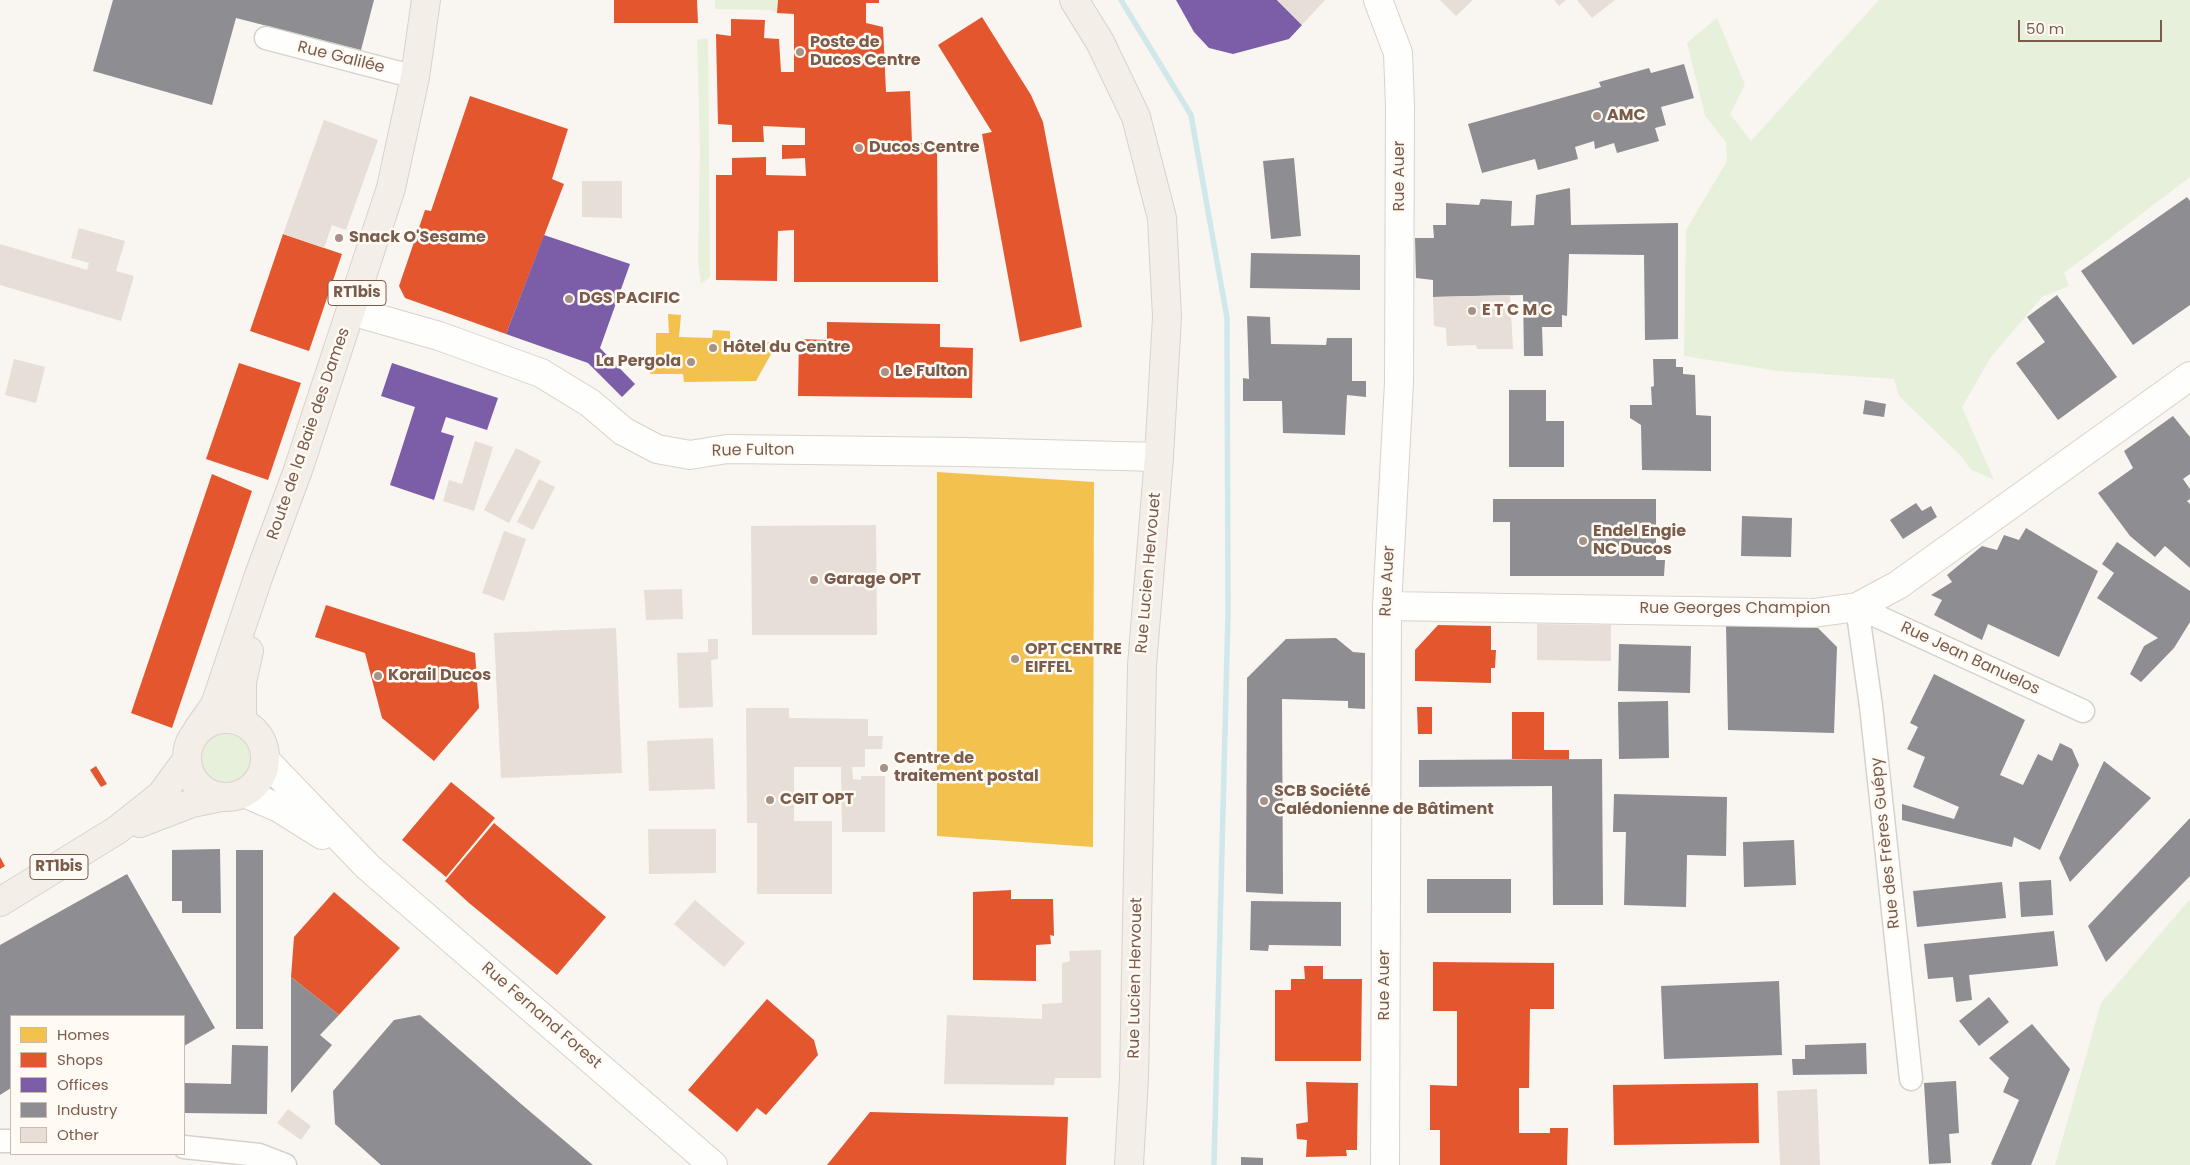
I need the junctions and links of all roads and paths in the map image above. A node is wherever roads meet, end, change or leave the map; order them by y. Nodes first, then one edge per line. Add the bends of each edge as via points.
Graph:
1 (1074, 0) edge
2 (1378, 0) edge
3 (424, 1) edge
4 (266, 38) dead end
5 (415, 77) junction
6 (351, 311) junction
7 (2189, 378) edge
8 (1159, 457) junction
9 (259, 575) junction
10 (1386, 606) junction
11 (1857, 607) junction
12 (2083, 712) dead end
13 (242, 722) junction
14 (198, 729) junction
15 (186, 760) junction
16 (266, 761) junction
17 (232, 795) junction
18 (117, 830) junction
19 (368, 867) junction
20 (0, 902) edge
21 (1911, 1079) dead end
22 (185, 1147) edge
23 (285, 1165) edge
24 (713, 1165) edge
25 (1129, 1165) edge
26 (1385, 1165) edge

1 - 8 main road, Rue Lucien Hervouet via 1100,42 1136,117 1162,218 1167,317
2 - 10 street, Rue Auer via 1398,53 1400,106 1399,383
3 - 5 main road, Route de la Baie des Dames / RT1bis
4 - 5 street, Rue Galilée
5 - 6 main road, Route de la Baie des Dames / RT1bis via 391,188
6 - 8 street, Rue Fulton via 439,336 541,373 590,404 623,432 658,449 690,455 727,449
6 - 9 main road, Route de la Baie des Dames / RT1bis
7 - 11 street, Rue Georges Champion via 1898,585
8 - 25 main road, Rue Lucien Hervouet via 1142,664
9 - 13 main road, Route de la Baie des Dames / RT1bis via 258,606 242,682
9 - 14 main road, Route de la Baie des Dames / RT1bis via 215,705
10 - 11 street, Rue Georges Champion via 1814,612
10 - 26 street, Rue Auer
11 - 12 street, Rue Jean Banuelos
11 - 21 street, Rue des Frères Guépy via 1871,706
13 - 14 main road via 226,718 214,720
13 - 16 main road via 258,735 265,748
14 - 15 main road via 188,745
15 - 17 main road via 194,782 204,791
15 - 18 main road, RT1bis via 161,795
16 - 17 main road via 258,782
16 - 19 street, Rue Fernand Forest
17 - 18 main road, RT1bis via 192,803
17 - 19 street, Rue Fernand Forest via 279,808
18 - 20 main road, RT1bis
19 - 24 street, Rue Fernand Forest
22 - 23 street via 259,1155

